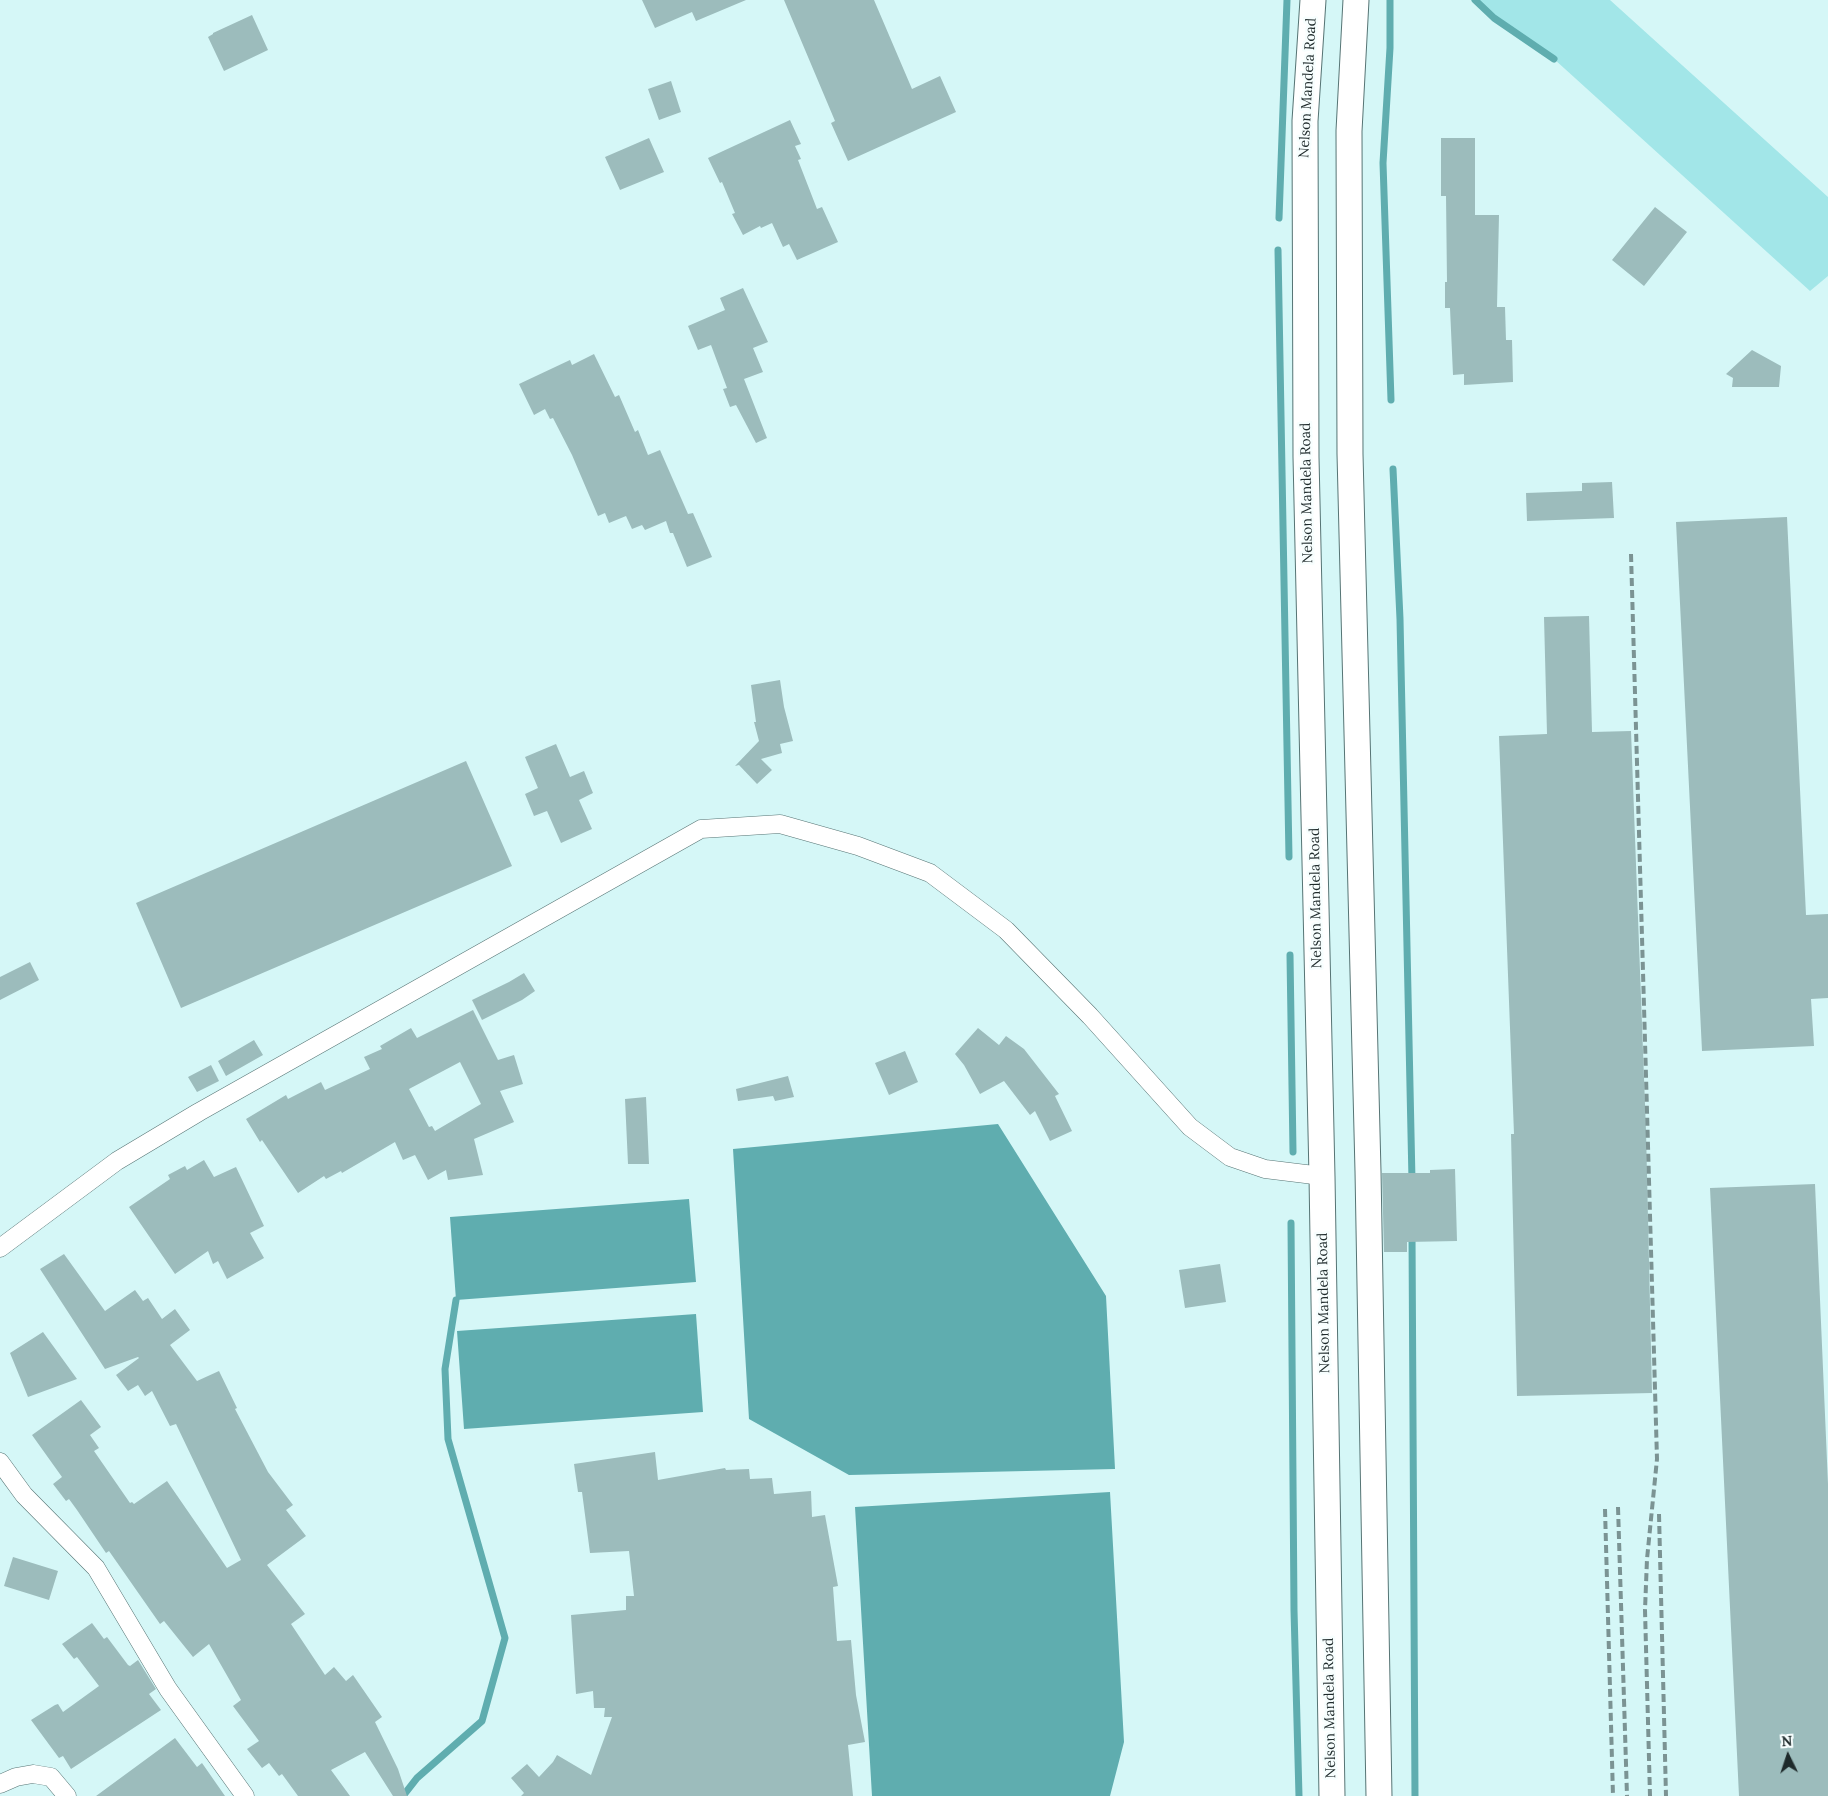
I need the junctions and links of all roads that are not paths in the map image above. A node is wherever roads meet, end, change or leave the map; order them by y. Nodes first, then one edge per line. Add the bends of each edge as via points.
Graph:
1 (1313, 0) edge
2 (1356, 0) edge
3 (1322, 1176) junction
4 (0, 1248) edge
5 (0, 1462) edge
6 (0, 1784) edge
7 (67, 1796) edge
8 (245, 1796) edge
9 (1332, 1796) edge
10 (1379, 1796) edge

1 - 3 main road, Nelson Mandela Road via 1304,121 1306,457
2 - 10 main road via 1349,132 1350,454 1368,1171
3 - 4 street via 1265,1168 1230,1157 1190,1127 1090,1016 1006,930 930,873 858,846 780,824 701,829 117,1161
3 - 9 main road, Nelson Mandela Road
5 - 8 street via 24,1496 96,1568 168,1689
6 - 7 street via 32,1774 51,1778

